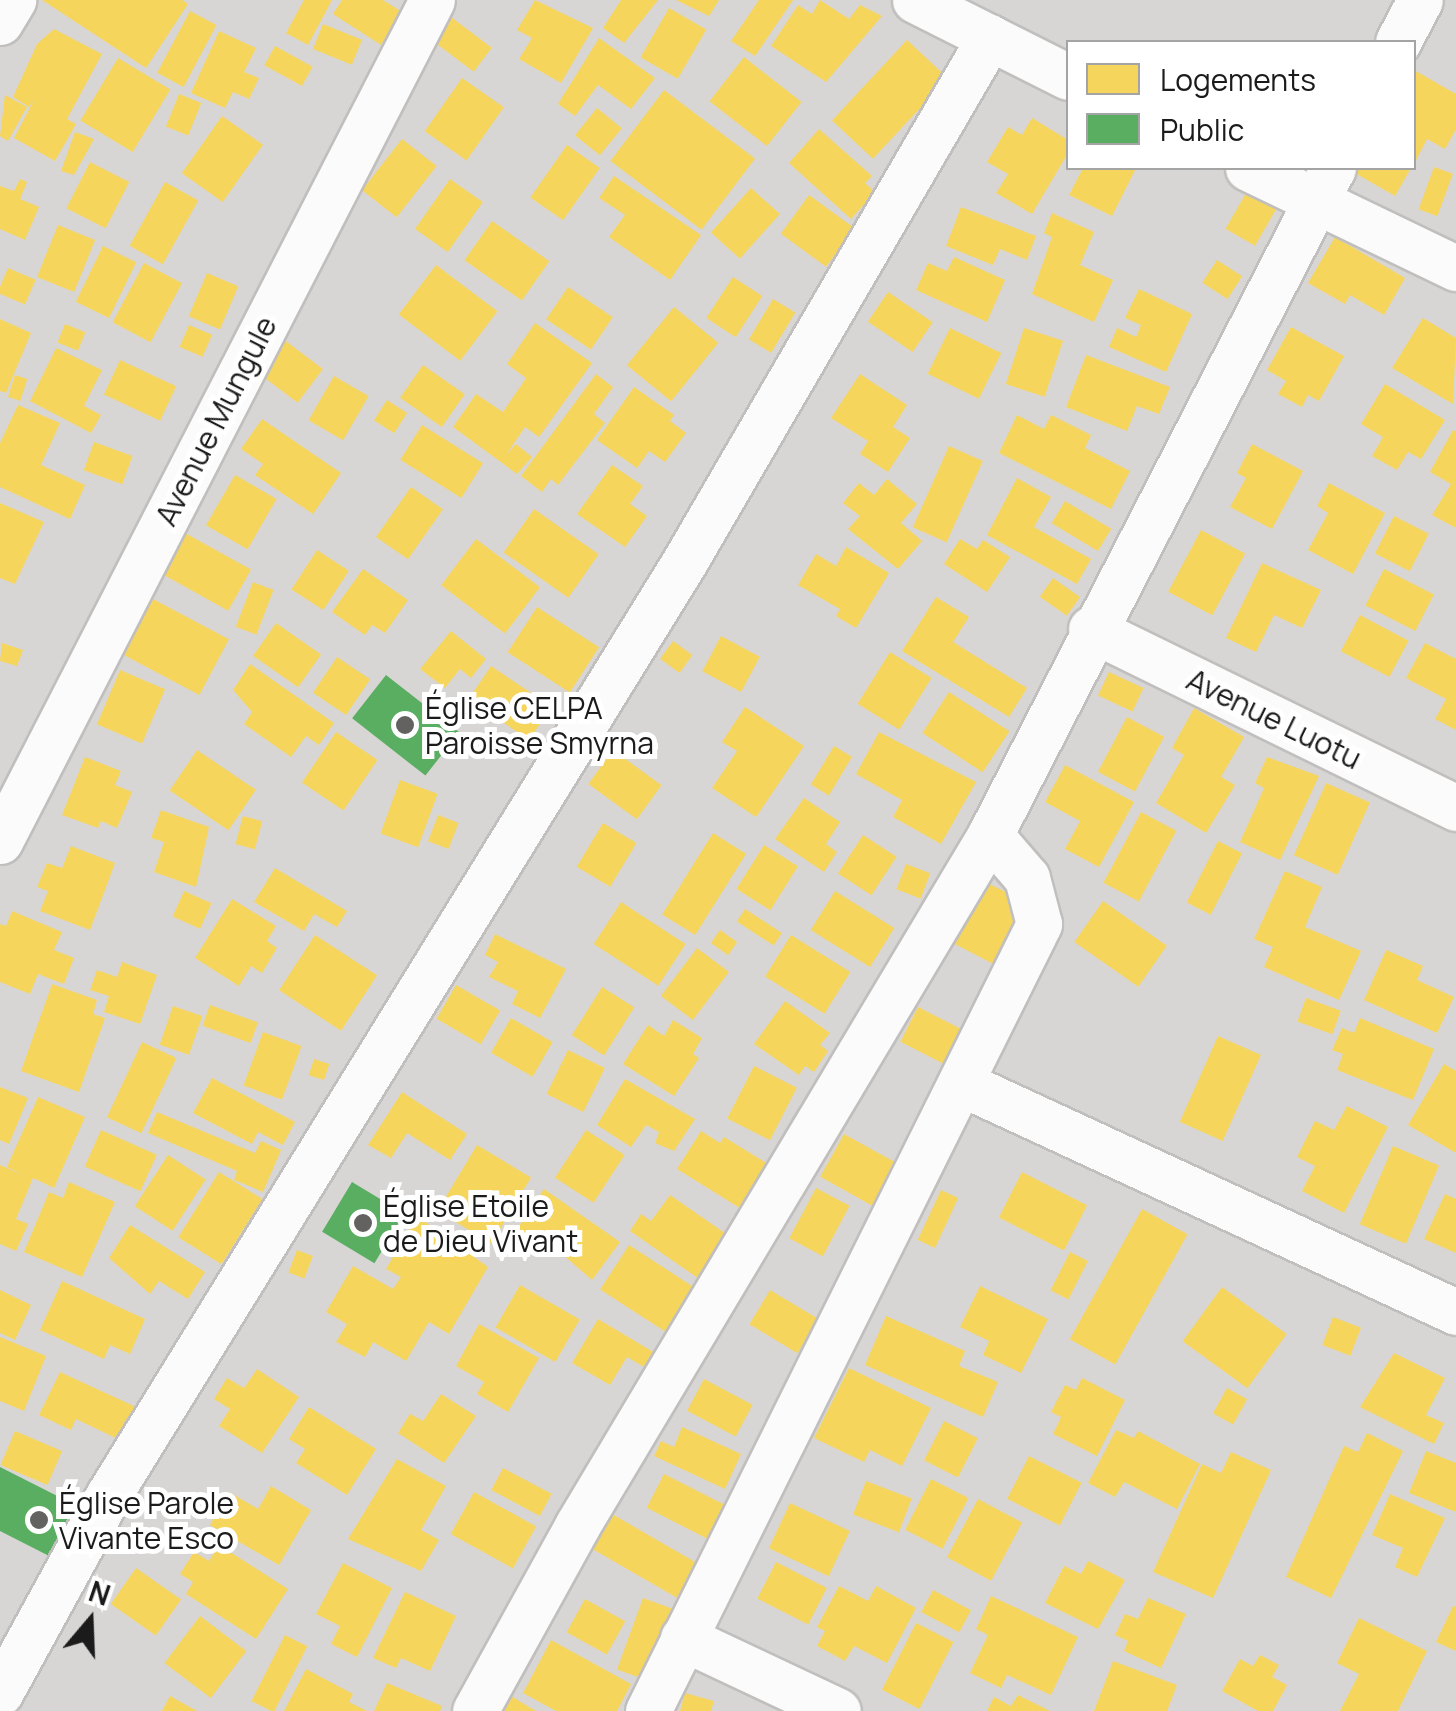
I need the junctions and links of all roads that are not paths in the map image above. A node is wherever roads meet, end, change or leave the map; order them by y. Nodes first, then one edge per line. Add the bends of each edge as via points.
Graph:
1 (12, 0) edge
2 (432, 0) edge
3 (916, 0) edge
4 (1420, 0) edge
5 (0, 22) edge
6 (990, 37) junction
7 (1399, 40) edge
8 (1066, 76) edge
9 (1258, 170) edge
10 (1324, 184) edge
11 (1456, 268) edge
12 (1091, 629) junction
13 (1456, 808) edge
14 (990, 835) junction
15 (0, 841) edge
16 (964, 1085) junction
17 (1456, 1312) edge
18 (682, 1638) junction
19 (0, 1694) edge
20 (475, 1711) edge
21 (648, 1711) edge
22 (838, 1711) edge

1 - 5 street
2 - 15 street, Avenue Mungule
3 - 6 street
4 - 7 street
6 - 8 street
6 - 19 street via 685,561 108,1496
9 - 10 street
10 - 11 street
10 - 12 street
12 - 13 street, Avenue Luotu
12 - 14 street
14 - 16 street via 1026,878 1039,924
14 - 20 street via 577,1526
16 - 17 street
16 - 18 street
18 - 21 street
18 - 22 street

